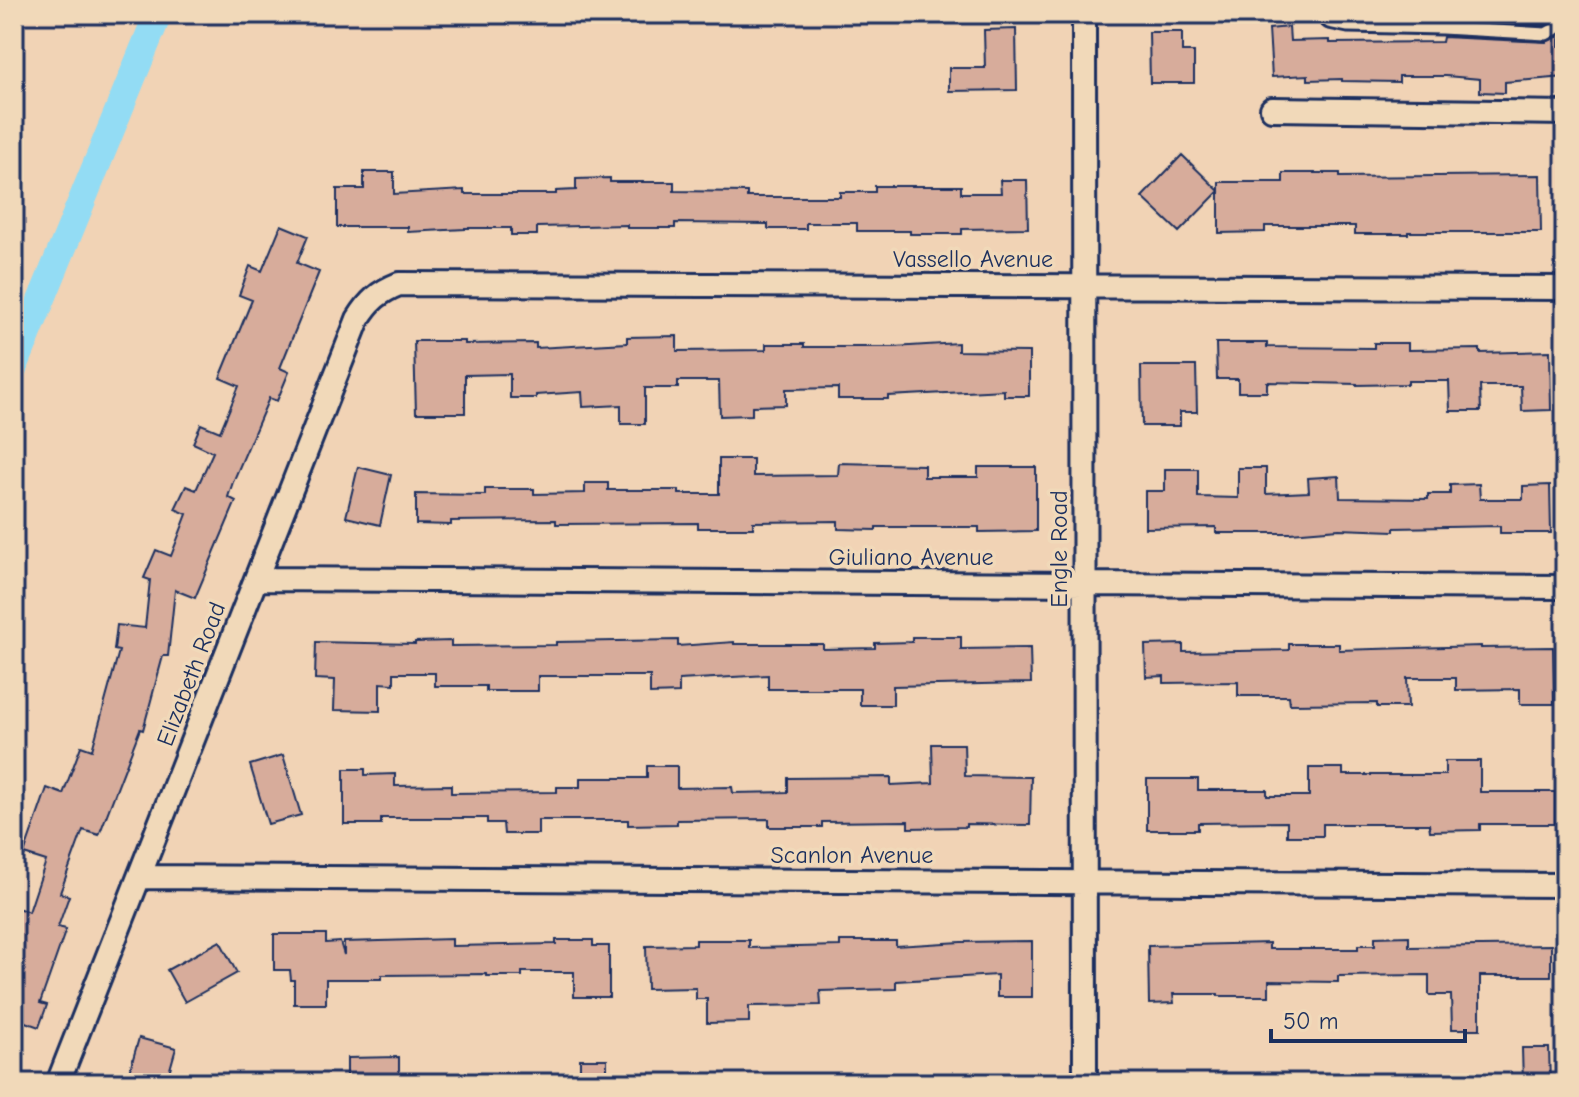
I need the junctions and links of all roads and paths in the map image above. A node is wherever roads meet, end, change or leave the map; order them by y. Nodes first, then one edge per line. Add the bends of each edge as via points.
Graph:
1 (1084, 14) edge
2 (1319, 14) edge
3 (1565, 23) edge
4 (1272, 109) dead end
5 (1565, 113) edge
6 (1084, 286) junction
7 (1565, 288) edge
8 (382, 291) joint
9 (256, 579) junction
10 (1085, 584) junction
11 (1565, 587) edge
12 (139, 877) junction
13 (1085, 882) junction
14 (1565, 885) edge
15 (58, 1083) edge
16 (1085, 1083) edge

1 - 6 street, Engle Road
2 - 3 lane via 1348,26 1546,34
4 - 5 street
6 - 7 street, Vassello Avenue
6 - 8 street, Vassello Avenue via 399,284
6 - 10 street, Engle Road
8 - 9 street, Elizabeth Road via 358,319
9 - 10 street, Giuliano Avenue
9 - 12 street, Elizabeth Road
10 - 11 street, Giuliano Avenue
10 - 13 street, Engle Road
12 - 13 street, Scanlon Avenue
12 - 15 street, Elizabeth Road
13 - 14 street, Scanlon Avenue
13 - 16 street, Engle Road

